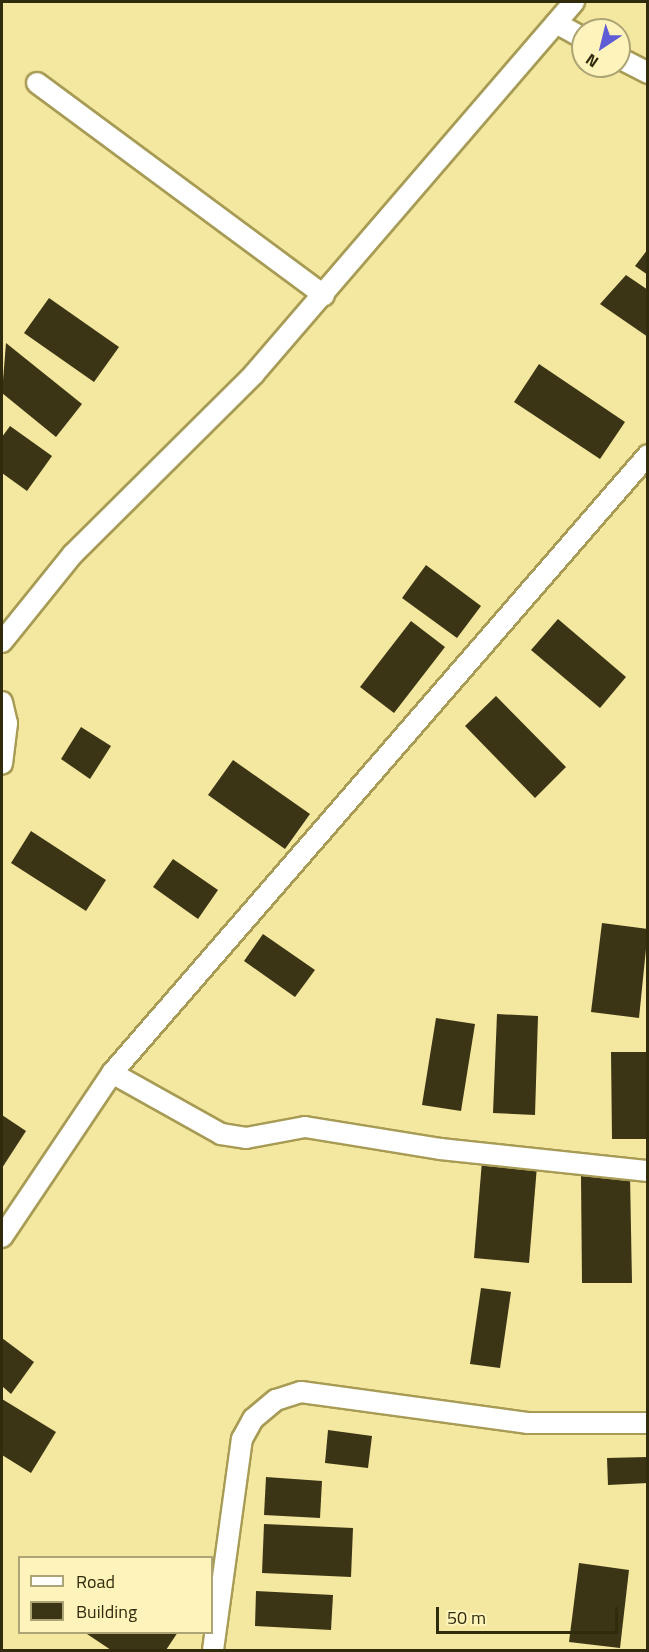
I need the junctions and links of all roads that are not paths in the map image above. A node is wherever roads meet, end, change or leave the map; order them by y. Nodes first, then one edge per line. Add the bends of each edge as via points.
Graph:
1 (574, 2) edge
2 (556, 23) junction
3 (571, 31) edge
4 (631, 64) edge
5 (648, 73) edge
6 (37, 83) dead end
7 (324, 295) junction
8 (648, 455) edge
9 (2, 642) edge
10 (2, 702) edge
11 (2, 764) edge
12 (112, 1073) junction
13 (648, 1171) edge
14 (2, 1237) edge
15 (648, 1423) edge
16 (213, 1650) edge

1 - 2 street
2 - 3 street
2 - 7 street
4 - 5 street
6 - 7 street
7 - 9 street via 254,374 72,554
8 - 12 street
10 - 11 street via 7,723
12 - 13 street via 221,1134 246,1138 304,1127 441,1149
12 - 14 street
15 - 16 street via 527,1424 301,1392 276,1400 253,1419 242,1439

